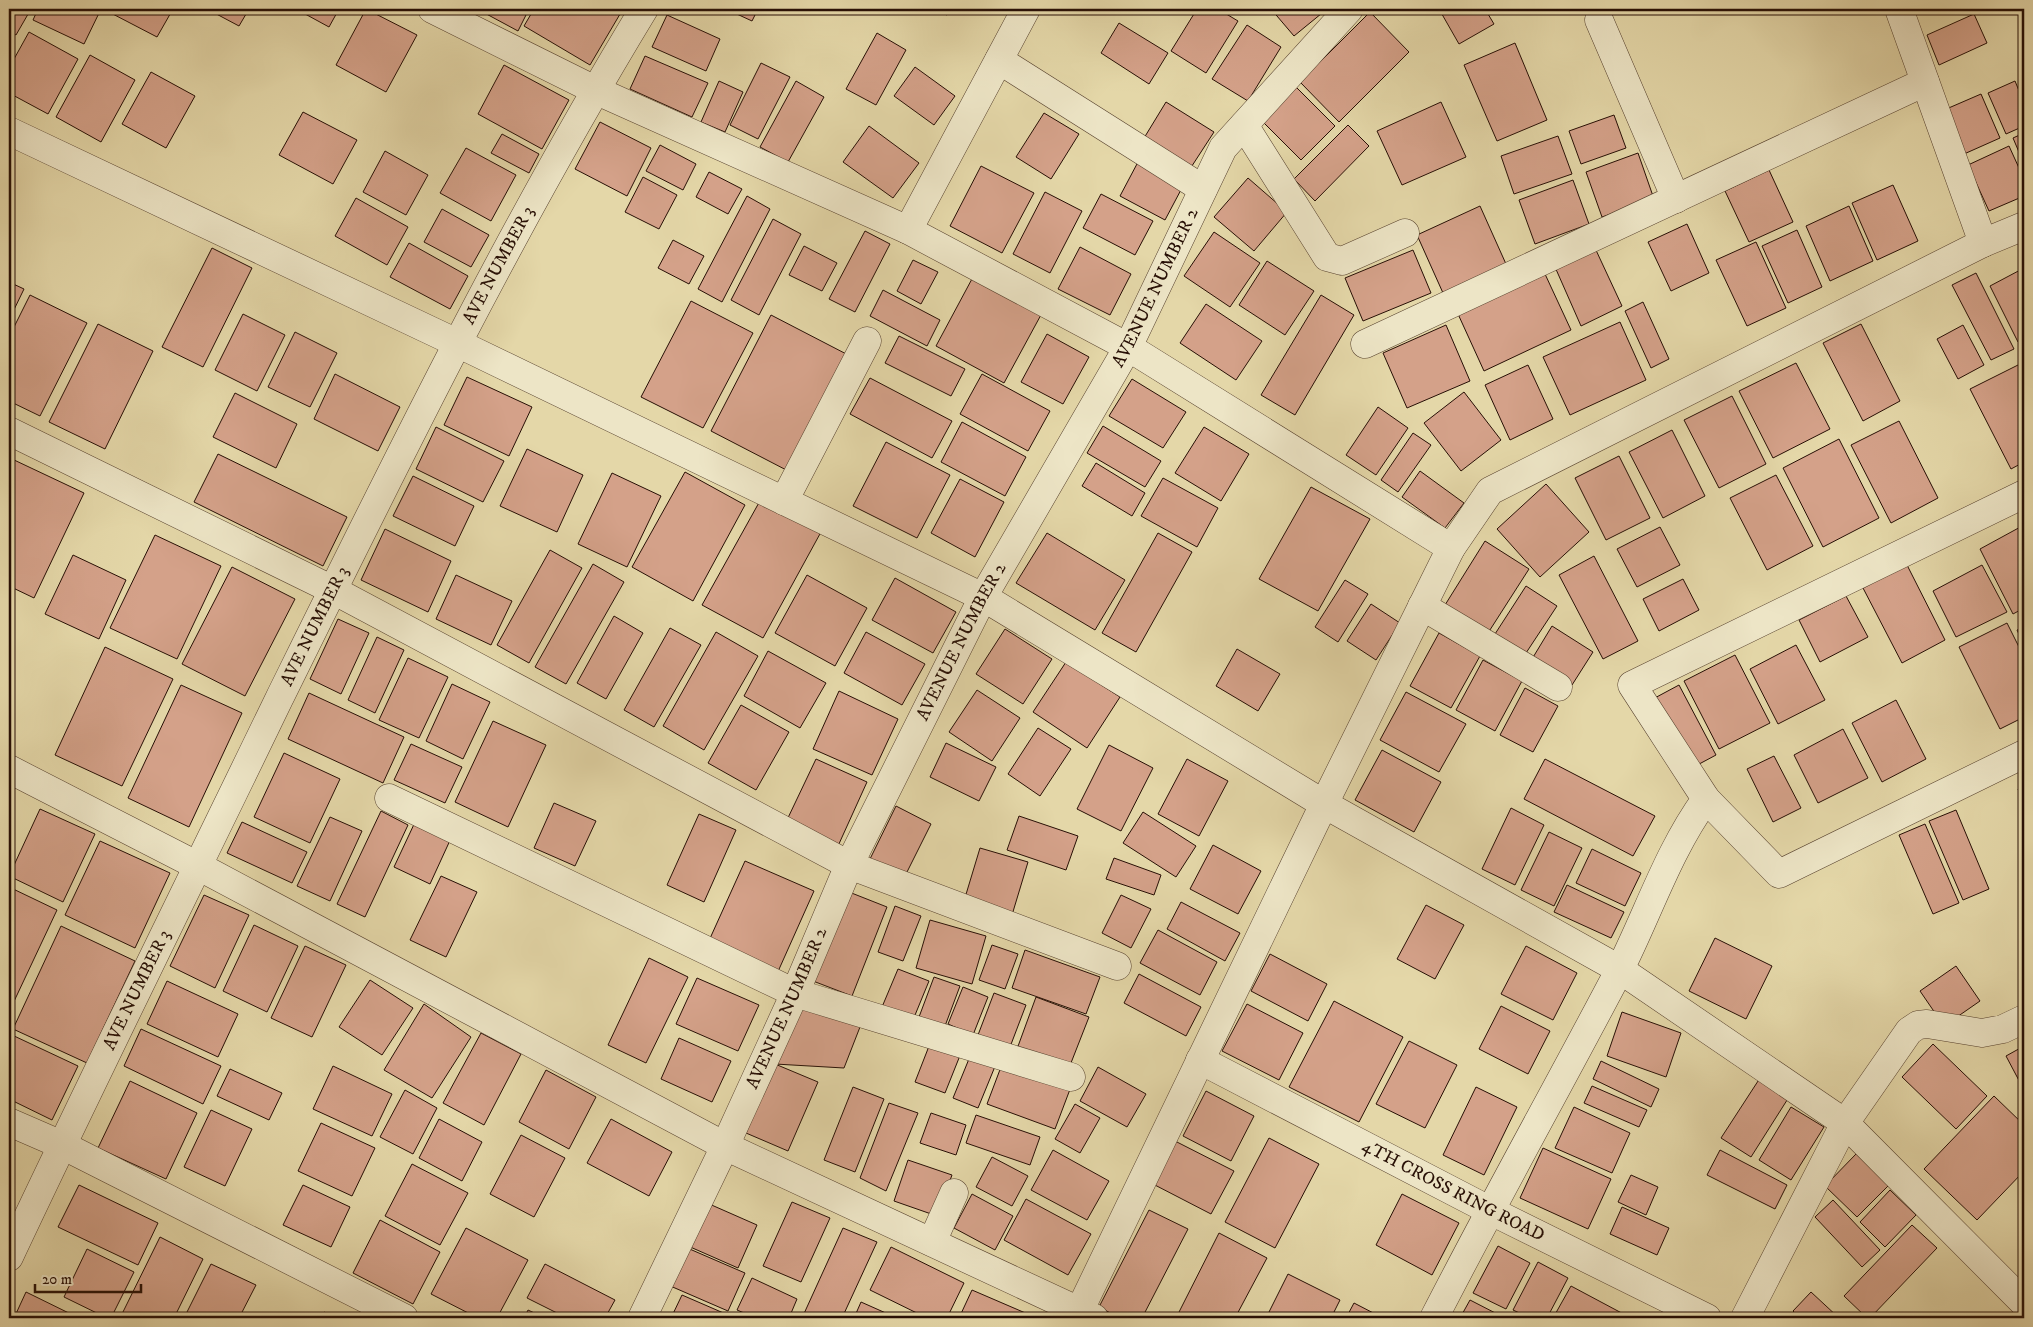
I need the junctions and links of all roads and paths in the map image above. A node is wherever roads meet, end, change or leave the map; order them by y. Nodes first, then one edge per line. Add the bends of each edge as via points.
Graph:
1 (432, 9) edge
2 (644, 9) edge
3 (1026, 9) edge
4 (1349, 9) edge
5 (1899, 9) edge
6 (1599, 20) dead end
7 (999, 60) junction
8 (1925, 82) junction
9 (595, 90) junction
10 (1244, 125) junction
11 (9, 131) edge
12 (1203, 189) junction
13 (1676, 199) junction
14 (2024, 226) edge
15 (908, 230) junction
16 (1405, 233) dead end
17 (1983, 243) junction
18 (867, 341) dead end
19 (457, 343) junction
20 (1365, 344) dead end
21 (1128, 347) junction
22 (9, 431) edge
23 (2024, 494) edge
24 (784, 501) junction
25 (1451, 548) junction
26 (333, 590) junction
27 (983, 598) junction
28 (1422, 606) junction
29 (1558, 688) dead end
30 (2024, 754) edge
31 (9, 769) edge
32 (389, 798) dead end
33 (1706, 799) junction
34 (1324, 804) junction
35 (849, 865) junction
36 (198, 866) junction
37 (1117, 966) dead end
38 (1619, 969) junction
39 (795, 993) junction
40 (2024, 1019) edge
41 (1200, 1060) junction
42 (1071, 1077) dead end
43 (9, 1122) edge
44 (1845, 1123) junction
45 (62, 1145) junction
46 (725, 1146) junction
47 (954, 1193) dead end
48 (1489, 1210) junction
49 (932, 1242) junction
50 (9, 1257) edge
51 (2024, 1302) edge
52 (1083, 1316) edge
53 (404, 1318) edge
54 (642, 1318) edge
55 (1434, 1318) edge
56 (1707, 1318) edge
57 (1745, 1318) edge

1 - 9 street
2 - 9 street, AVE NUMBER 3
3 - 7 street
4 - 10 street, AVENUE NUMBER 2
5 - 8 street
6 - 13 street
7 - 12 street
7 - 15 street
8 - 13 street
8 - 17 street
9 - 15 street
9 - 19 street, AVE NUMBER 3
10 - 12 street, AVENUE NUMBER 2 via 1223,148
10 - 16 street via 1327,256 1342,261
11 - 19 street
12 - 21 street, AVENUE NUMBER 2
13 - 20 street
14 - 17 street
15 - 21 street
17 - 25 street via 1490,491
18 - 24 street
19 - 24 street
19 - 26 street, AVE NUMBER 3
21 - 25 street
21 - 27 street, AVENUE NUMBER 2
22 - 26 street
23 - 33 street via 1632,685
24 - 27 street
25 - 28 street
26 - 35 street
26 - 36 street, AVE NUMBER 3
27 - 34 street
27 - 35 street, AVENUE NUMBER 2
28 - 29 street
28 - 34 street
30 - 33 street via 1778,874
31 - 36 street
32 - 39 street
33 - 38 street via 1689,822
34 - 38 street
34 - 41 street
35 - 37 street
35 - 39 street, AVENUE NUMBER 2
36 - 45 street, AVE NUMBER 3
36 - 46 street
38 - 44 street
38 - 48 street
39 - 42 street
39 - 46 street, AVENUE NUMBER 2
40 - 44 street via 2003,1029 1982,1033 1926,1024 1909,1030
41 - 48 street, 4TH CROSS RING ROAD
41 - 52 street
43 - 45 street
44 - 51 street
44 - 57 street
45 - 50 street, AVE NUMBER 3
45 - 53 street
46 - 49 street
46 - 54 street, AVENUE NUMBER 2
47 - 49 street
48 - 55 street
48 - 56 street, 4TH CROSS RING ROAD
49 - 52 street

